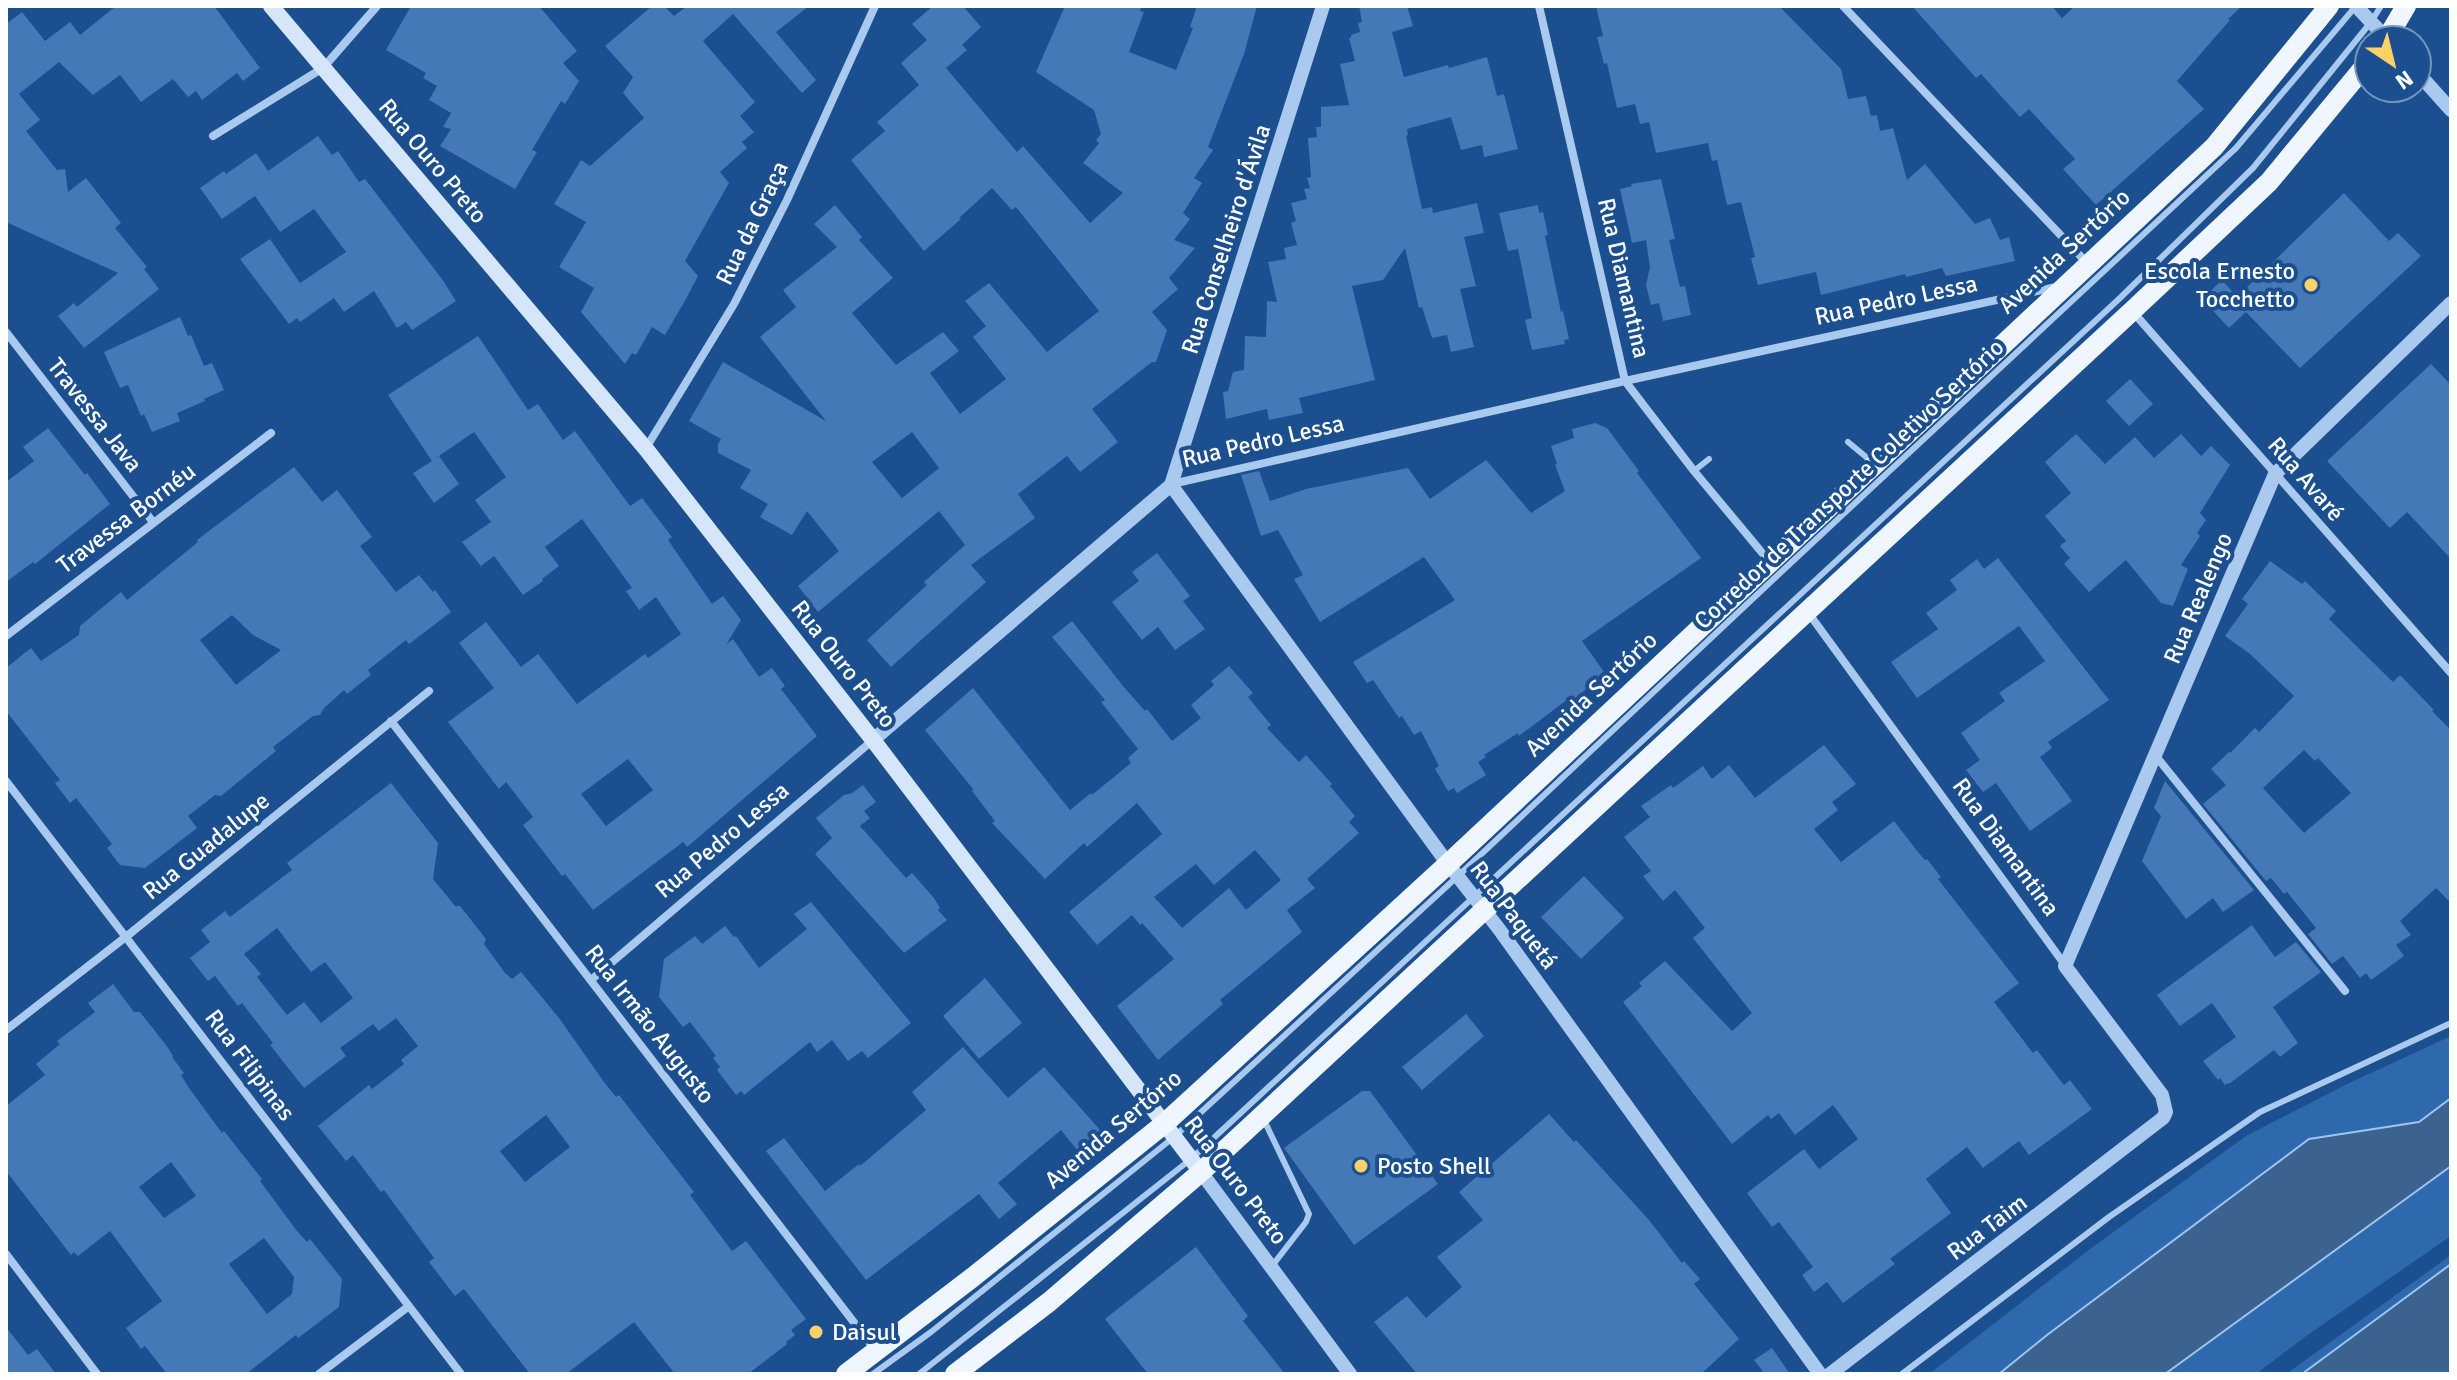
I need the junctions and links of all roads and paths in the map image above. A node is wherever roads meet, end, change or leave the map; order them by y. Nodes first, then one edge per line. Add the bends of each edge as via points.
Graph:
1 (271, 6) edge
2 (377, 6) edge
3 (875, 6) edge
4 (1323, 6) edge
5 (1539, 6) edge
6 (1843, 6) edge
7 (2329, 6) edge
8 (2356, 6) edge
9 (2381, 6) edge
10 (2406, 6) edge
11 (2371, 22) junction
12 (2396, 24) edge
13 (323, 68) junction
14 (2353, 80) edge
15 (2433, 90) edge
16 (2451, 110) edge
17 (213, 136) dead end
18 (2093, 270) junction
19 (2064, 286) junction
20 (2451, 303) edge
21 (2126, 305) junction
22 (6, 332) edge
23 (1625, 381) junction
24 (271, 433) dead end
25 (1848, 442) dead end
26 (646, 449) junction
27 (1709, 459) dead end
28 (1874, 464) junction
29 (1694, 471) junction
30 (2275, 474) junction
31 (1171, 485) junction
32 (153, 522) junction
33 (1774, 567) junction
34 (1801, 604) junction
35 (6, 636) edge
36 (2451, 673) edge
37 (429, 691) dead end
38 (391, 721) junction
39 (873, 740) junction
40 (2155, 754) junction
41 (6, 781) edge
42 (1453, 870) junction
43 (1479, 903) junction
44 (127, 936) junction
45 (2065, 966) junction
46 (591, 980) junction
47 (2345, 991) dead end
48 (2451, 1023) edge
49 (6, 1030) edge
50 (2166, 1112) joint
51 (1261, 1115) junction
52 (1169, 1131) junction
53 (1196, 1166) junction
54 (6, 1254) edge
55 (1272, 1266) junction
56 (409, 1306) junction
57 (876, 1352) junction
58 (97, 1374) edge
59 (319, 1374) edge
60 (461, 1374) edge
61 (846, 1374) edge
62 (873, 1374) edge
63 (919, 1374) edge
64 (955, 1374) edge
65 (1350, 1374) edge
66 (1820, 1374) edge
67 (1830, 1374) edge
68 (1902, 1374) edge

1 - 13 main road, Rua Ouro Preto
2 - 13 street
3 - 26 street, Rua da Graça via 734,304
4 - 31 street, Rua Conselheiro d'Ávila
5 - 23 street, Rua Diamantina
6 - 18 street
7 - 18 main road, Avenida Sertório via 2214,147
8 - 11 street
8 - 18 lane, Corredor de Transporte Coletivo Sertório via 2236,148
9 - 11 lane
10 - 12 main road
11 - 21 lane via 2253,168
13 - 17 street
13 - 26 main road, Rua Ouro Preto
14 - 21 main road via 2269,182
15 - 16 street
18 - 19 main road, Avenida Sertório
18 - 33 lane, Corredor de Transporte Coletivo Sertório
19 - 23 street, Rua Pedro Lessa
19 - 28 main road, Avenida Sertório
20 - 30 street, Rua Realengo
21 - 30 street, Rua Avaré
21 - 34 main road
22 - 32 street, Travessa Java
23 - 29 street, Rua Diamantina
23 - 31 street, Rua Pedro Lessa
24 - 32 street, Travessa Bornéu
25 - 28 lane
26 - 39 main road, Rua Ouro Preto
27 - 29 lane
28 - 33 main road, Avenida Sertório
29 - 33 street, Rua Diamantina
30 - 36 street, Rua Avaré
30 - 40 street, Rua Realengo
31 - 39 street, Rua Pedro Lessa
31 - 42 street, Rua Paquetá
32 - 35 street, Travessa Bornéu
33 - 42 main road, Avenida Sertório
34 - 43 main road
34 - 45 street, Rua Diamantina
37 - 38 street, Rua Guadalupe
38 - 44 street, Rua Guadalupe
38 - 46 street, Rua Irmão Augusto
39 - 46 street, Rua Pedro Lessa
39 - 52 main road, Rua Ouro Preto
40 - 45 street, Rua Realengo
40 - 47 street
41 - 44 street, Rua Filipinas
42 - 43 street, Rua Paquetá
42 - 52 main road, Avenida Sertório
43 - 51 main road
43 - 53 lane
43 - 66 street, Rua Paquetá
44 - 49 street, Rua Guadalupe
44 - 56 street, Rua Filipinas
45 - 50 street, Rua Diamantina via 2162,1095
46 - 57 street, Rua Irmão Augusto
48 - 68 lane via 2260,1112 2109,1217
50 - 67 street, Rua Taim via 2158,1124
51 - 53 main road
51 - 55 lane via 1309,1214
52 - 53 main road, Rua Ouro Preto
52 - 57 main road, Avenida Sertório
52 - 62 lane via 931,1332
53 - 55 street, Rua Ouro Preto
53 - 63 lane
53 - 64 main road via 1049,1302
54 - 58 street
55 - 65 street, Rua Ouro Preto
56 - 59 street
56 - 60 street, Rua Filipinas
57 - 61 main road, Avenida Sertório

